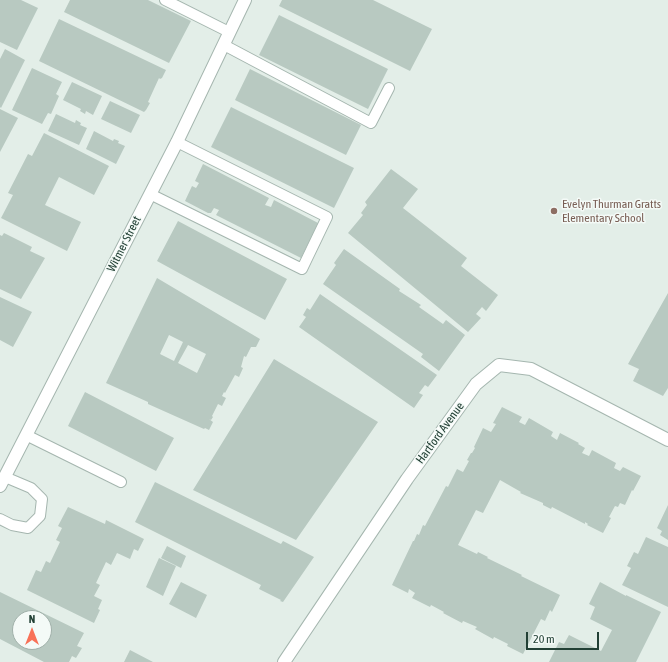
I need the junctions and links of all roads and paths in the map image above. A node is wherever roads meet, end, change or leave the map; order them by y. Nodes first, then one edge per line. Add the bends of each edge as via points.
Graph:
1 (165, 0) edge
2 (245, 0) edge
3 (229, 32) junction
4 (224, 45) junction
5 (389, 88) dead end
6 (177, 142) junction
7 (150, 194) junction
8 (26, 435) junction
9 (668, 440) edge
10 (2, 482) edge
11 (121, 482) dead end
12 (0, 519) edge
13 (284, 662) edge

1 - 3 lane
2 - 3 street, Witmer Street
3 - 4 street, Witmer Street
4 - 5 lane via 371,123
4 - 6 street, Witmer Street
6 - 7 street, Witmer Street
6 - 7 lane via 327,217 302,269
7 - 8 street, Witmer Street
8 - 10 street, Witmer Street
8 - 11 lane
9 - 13 street, Hartford Avenue via 532,369 499,365 476,384 458,408
10 - 12 lane via 31,488 42,499 40,516 28,528 12,525

